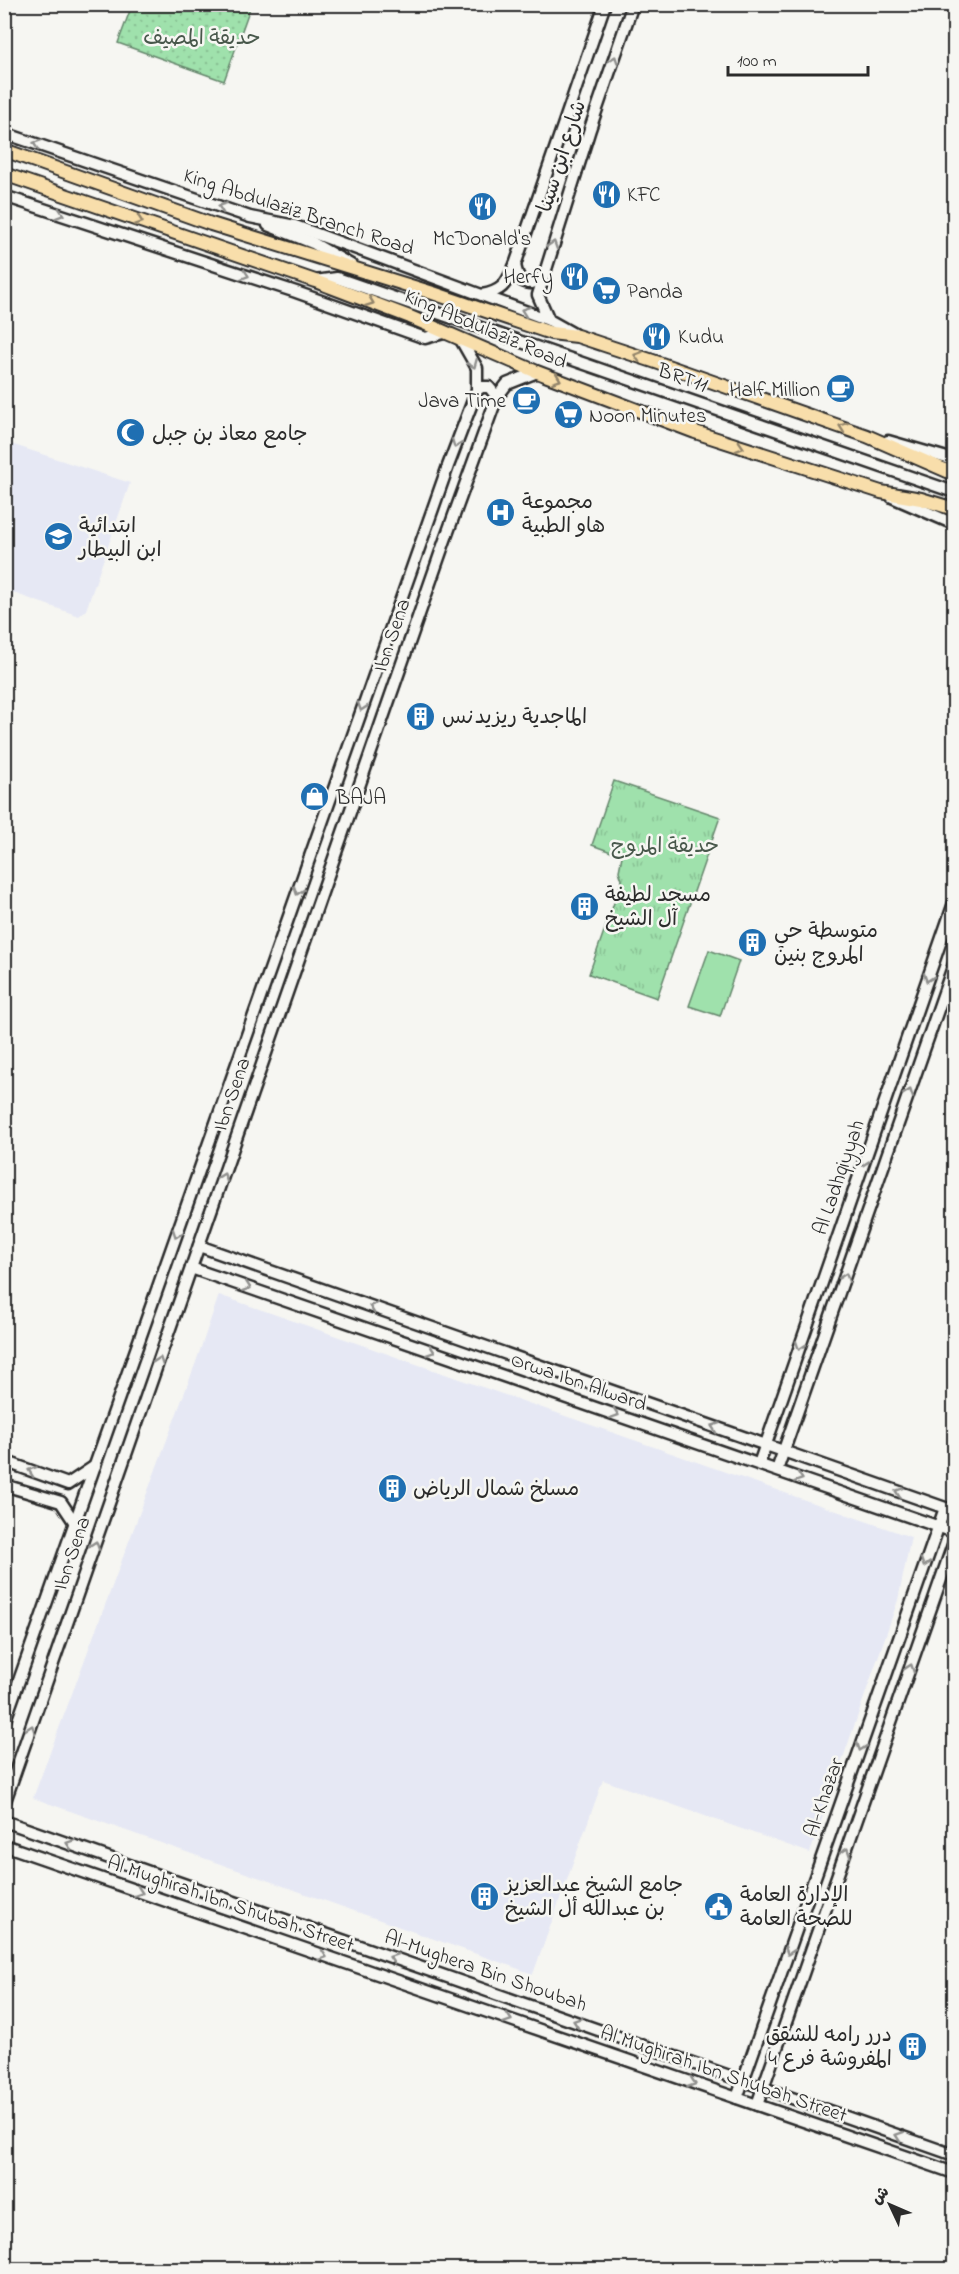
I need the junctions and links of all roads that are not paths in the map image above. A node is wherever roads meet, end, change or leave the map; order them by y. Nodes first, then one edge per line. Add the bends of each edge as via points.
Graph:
1 (605, 4) edge
2 (633, 4) edge
3 (4, 133) edge
4 (4, 150) edge
5 (4, 174) edge
6 (4, 196) edge
7 (250, 217) junction
8 (316, 257) junction
9 (515, 265) junction
10 (359, 269) junction
11 (543, 276) junction
12 (315, 281) junction
13 (482, 295) junction
14 (399, 299) junction
15 (549, 320) junction
16 (444, 333) junction
17 (577, 336) junction
18 (461, 340) junction
19 (537, 372) junction
20 (477, 390) junction
21 (497, 397) junction
22 (867, 436) junction
23 (954, 460) edge
24 (954, 474) edge
25 (881, 492) junction
26 (954, 492) edge
27 (954, 509) edge
28 (954, 524) edge
29 (954, 903) edge
30 (954, 964) edge
31 (199, 1246) junction
32 (191, 1268) junction
33 (766, 1445) junction
34 (783, 1451) junction
35 (4, 1461) edge
36 (759, 1464) junction
37 (95, 1466) junction
38 (777, 1470) junction
39 (68, 1484) junction
40 (4, 1485) edge
41 (61, 1502) junction
42 (950, 1509) edge
43 (75, 1523) junction
44 (938, 1527) junction
45 (954, 1532) edge
46 (954, 1542) edge
47 (4, 1723) edge
48 (4, 1804) edge
49 (4, 1821) edge
50 (4, 1845) edge
51 (743, 2081) junction
52 (764, 2088) junction
53 (737, 2098) junction
54 (758, 2105) junction
55 (954, 2155) edge
56 (954, 2173) edge

1 - 9 street, شارع ابن سينا
11 -> 2 street, شارع ابن سينا
7 -> 3 street, King Abdulaziz Branch Road
4 - 8 main road, King Abdulaziz Road
5 -> 12 main road, King Abdulaziz Road
6 -> 16 street via 425,338
7 - 10 street via 313,243
7 - 13 street, King Abdulaziz Branch Road via 295,226
8 - 10 main road, King Abdulaziz Road
8 - 14 street, BRT11 via 334,271
9 - 11 street via 524,283 532,284
9 - 13 street, شارع ابن سينا via 504,286 495,293
10 - 17 main road, King Abdulaziz Road via 551,333
11 - 15 street, شارع ابن سينا via 538,295
12 - 14 street, BRT11 via 337,278
12 -> 16 main road, King Abdulaziz Road
15 -> 13 street, King Abdulaziz Branch Road
14 - 26 street, BRT11
15 - 17 street, King Abdulaziz Branch Road
16 - 18 main road, King Abdulaziz Road
22 -> 17 main road, King Abdulaziz Road
18 - 19 main road, King Abdulaziz Road
18 -> 20 street via 477,368
19 - 21 street via 507,384
19 -> 25 main road, King Abdulaziz Road via 695,432
20 - 21 street via 489,387
20 -> 37 street, Ibn Sena
31 -> 21 street, Ibn Sena
22 - 23 street
22 - 24 main road, King Abdulaziz Road
25 - 27 main road, King Abdulaziz Road
25 - 28 street
29 -> 33 street, Al Ladhqiyyah
34 -> 30 street, Al Ladhqiyyah
31 - 32 street, Ibn Sena
33 -> 31 street, Orwa Ibn Alward
32 -> 36 street, Orwa Ibn Alward
48 -> 32 street, Ibn Sena
33 - 34 street, Orwa Ibn Alward
33 - 36 street, Al Ladhqiyyah
34 - 38 street, Al Ladhqiyyah
42 -> 34 street, Orwa Ibn Alward
39 -> 35 street
36 - 38 street, Orwa Ibn Alward
37 - 39 street
37 - 43 street, Ibn Sena
38 -> 44 street, Orwa Ibn Alward
39 - 41 street
40 - 41 street
41 - 43 street
42 - 44 street, Al-Khazar
43 - 47 street, Ibn Sena
44 - 45 street, Orwa Ibn Alward
44 -> 51 street, Al-Khazar
52 -> 46 street, Al-Khazar
51 -> 49 street, Al-Mughera Bin Shoubah
50 -> 53 street, Al Mughirah Ibn Shubah Street
51 - 52 street, Al-Mughera Bin Shoubah
51 - 53 street, Al-Khazar
52 - 54 street, Al-Khazar
55 -> 52 street, Al-Mughera Bin Shoubah
53 - 54 street, Al Mughirah Ibn Shubah Street
54 - 56 street, Al Mughirah Ibn Shubah Street

